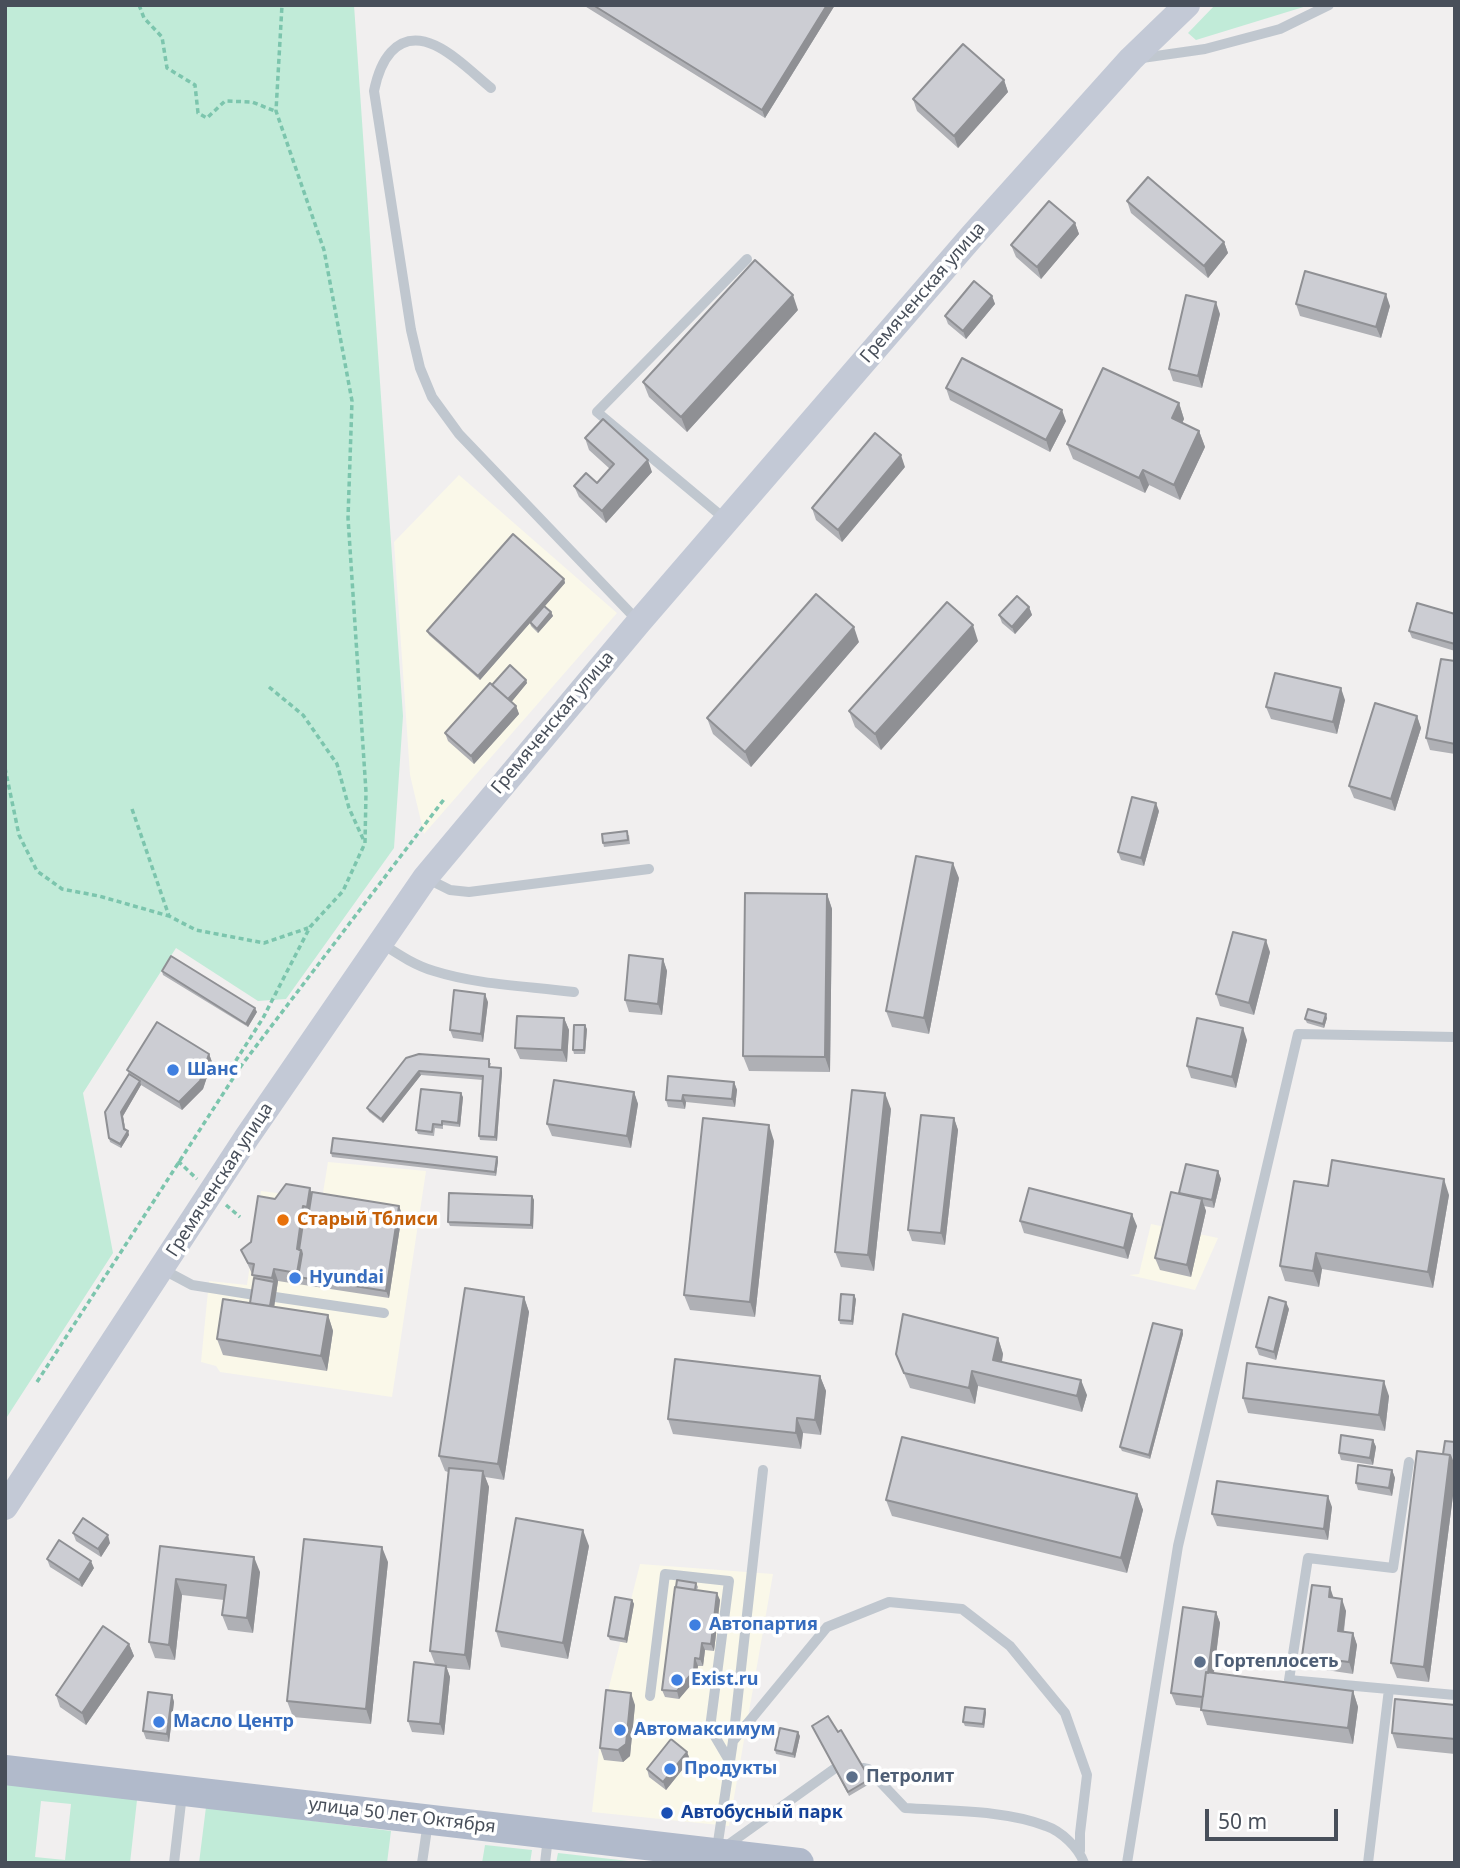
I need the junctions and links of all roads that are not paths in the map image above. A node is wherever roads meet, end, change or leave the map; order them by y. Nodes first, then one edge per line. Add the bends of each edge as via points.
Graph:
1 (1187, 5) edge
2 (1329, 5) edge
3 (1131, 60) junction
4 (491, 88) dead end
5 (747, 259) dead end
6 (726, 520) junction
7 (639, 622) junction
8 (649, 869) dead end
9 (425, 878) junction
10 (380, 943) junction
11 (573, 992) dead end
12 (1455, 1037) edge
13 (162, 1269) junction
14 (255, 1295) edge
15 (275, 1297) edge
16 (384, 1313) dead end
17 (1409, 1462) dead end
18 (763, 1470) dead end
19 (5, 1507) edge
20 (1390, 1689) junction
21 (1455, 1695) edge
22 (650, 1696) dead end
23 (733, 1741) junction
24 (730, 1762) junction
25 (863, 1768) edge
26 (834, 1769) edge
27 (6, 1770) edge
28 (182, 1790) junction
29 (429, 1818) junction
30 (548, 1833) junction
31 (1080, 1851) junction
32 (716, 1854) junction
33 (174, 1863) edge
34 (422, 1863) edge
35 (545, 1863) edge
36 (799, 1863) edge
37 (1084, 1863) edge
38 (1127, 1863) edge
39 (1368, 1863) edge

1 - 3 main road, Гремяченская улица
2 - 3 lane via 1280,29 1218,46
3 - 6 main road, Гремяченская улица
4 - 7 lane via 443,49 410,39 397,46 377,74 374,91 420,368 432,397 459,434
5 - 6 lane via 597,412
6 - 7 main road, Гремяченская улица
7 - 9 main road, Гремяченская улица
8 - 9 lane via 469,892 450,890
9 - 10 main road, Гремяченская улица
10 - 11 lane via 434,971
10 - 13 main road, Гремяченская улица
12 - 38 lane via 1298,1034 1178,1546
13 - 14 lane via 192,1285
13 - 19 main road, Гремяченская улица
15 - 16 lane
17 - 20 lane via 1393,1567 1308,1558 1289,1680
18 - 23 lane
20 - 21 lane
20 - 39 lane
22 - 24 lane via 665,1574 729,1581 710,1728
23 - 24 lane
23 - 31 lane via 827,1627 888,1602 962,1609 1010,1646 1065,1713 1087,1775
24 - 32 lane
25 - 31 lane via 905,1808 997,1815 1048,1826
26 - 32 lane
27 - 28 main road, улица 50 лет Октября
28 - 29 main road, улица 50 лет Октября
28 - 33 lane
29 - 30 main road, улица 50 лет Октября
29 - 34 lane
30 - 32 main road, улица 50 лет Октября
30 - 35 lane
31 - 37 lane
32 - 36 main road, улица 50 лет Октября

